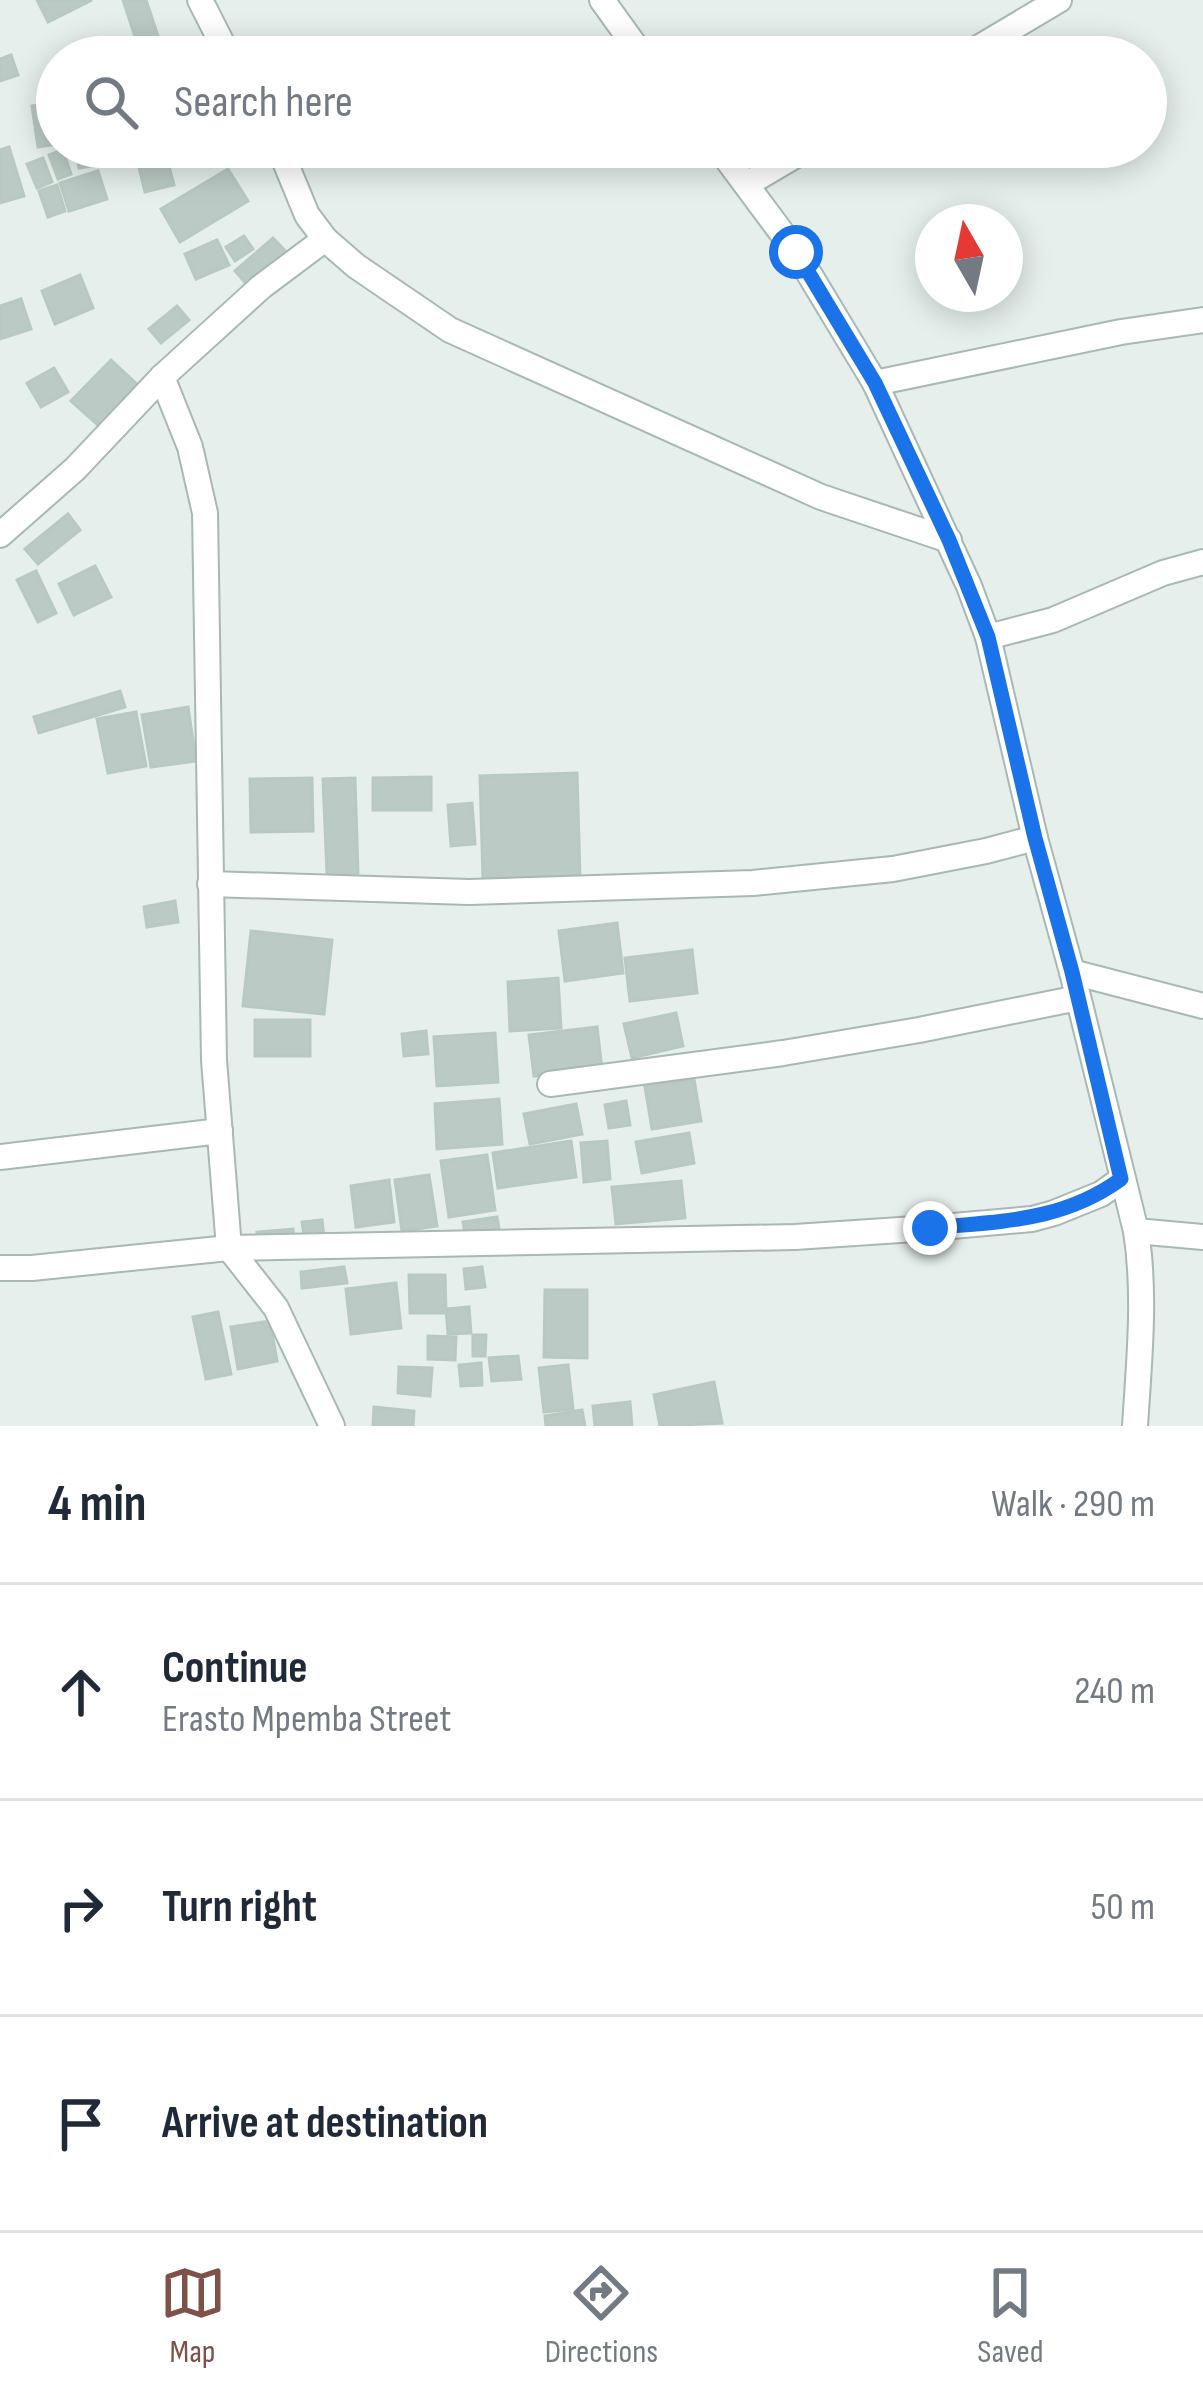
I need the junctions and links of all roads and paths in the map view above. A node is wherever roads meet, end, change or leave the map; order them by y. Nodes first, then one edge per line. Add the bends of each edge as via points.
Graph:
1 (200, 0) edge
2 (602, 0) edge
3 (1059, 0) edge
4 (218, 36) edge
5 (628, 36) edge
6 (998, 36) edge
7 (288, 168) edge
8 (734, 168) edge
9 (774, 168) edge
10 (747, 184) junction
11 (325, 239) junction
12 (1203, 320) edge
13 (162, 377) junction
14 (875, 383) junction
15 (0, 535) edge
16 (949, 540) junction
17 (1203, 562) edge
18 (988, 637) junction
19 (1035, 838) junction
20 (210, 884) junction
21 (1072, 972) junction
22 (1078, 998) junction
23 (1203, 1006) edge
24 (550, 1084) dead end
25 (220, 1131) junction
26 (0, 1157) edge
27 (1121, 1179) junction
28 (1136, 1231) junction
29 (1203, 1237) edge
30 (229, 1248) junction
31 (0, 1268) edge
32 (332, 1426) edge
33 (1135, 1426) edge

1 - 4 street
2 - 5 street
3 - 6 street
7 - 11 street
8 - 10 street
9 - 10 street
10 - 14 street
11 - 13 street
11 - 16 street via 450,331 821,497
12 - 14 street
13 - 15 street
13 - 20 street via 205,513
14 - 16 street
16 - 18 street
17 - 18 street
18 - 19 street
19 - 20 street via 893,869 754,883 469,892
19 - 21 street
20 - 25 street
21 - 22 street
21 - 23 street
22 - 24 street via 783,1053
22 - 27 street
25 - 26 street
25 - 30 street
27 - 28 street
27 - 30 street via 1032,1219 908,1229
28 - 29 street
28 - 33 street
30 - 31 street
30 - 32 street via 276,1308

